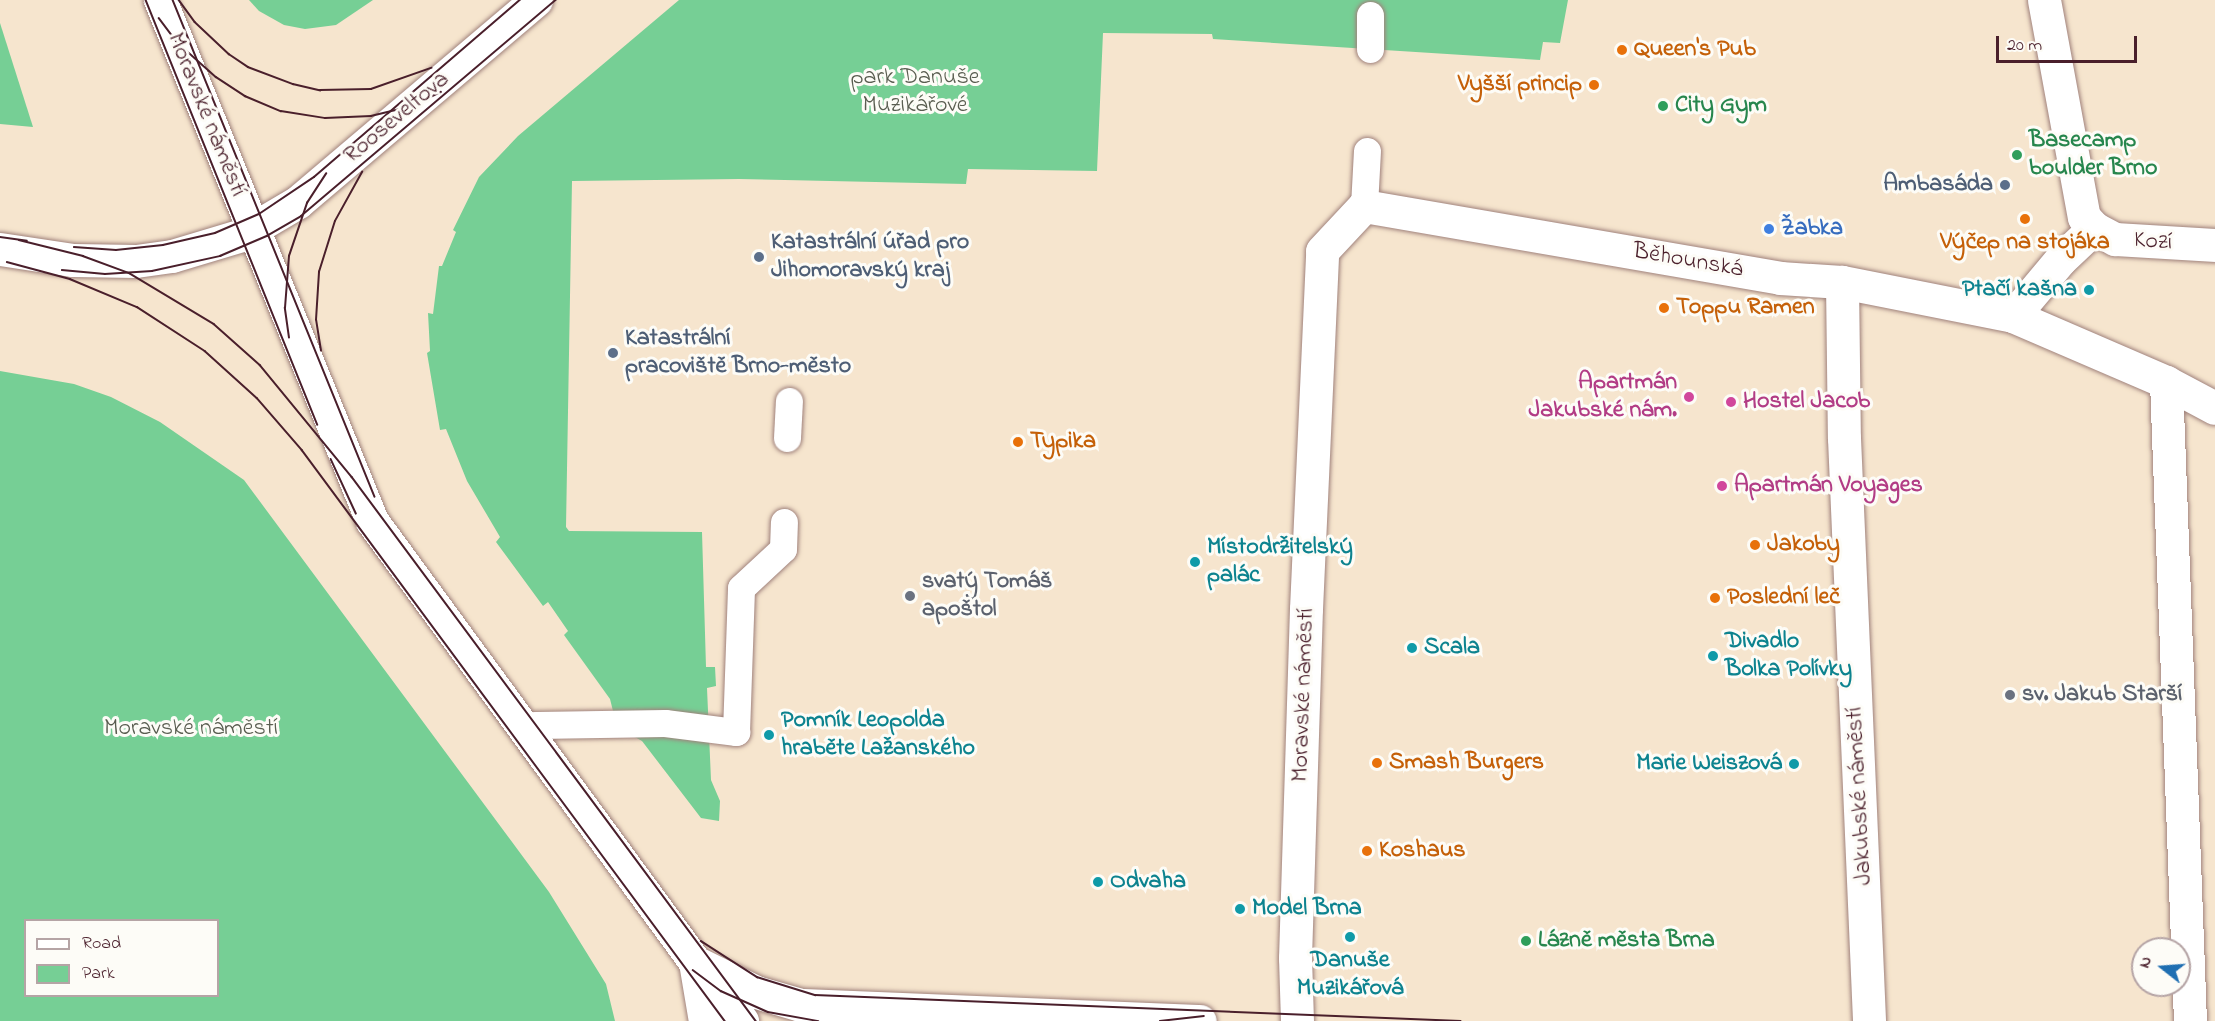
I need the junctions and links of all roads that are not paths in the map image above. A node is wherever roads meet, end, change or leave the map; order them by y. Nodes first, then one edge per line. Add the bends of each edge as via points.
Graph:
1 (160, 0) edge
2 (536, 0) edge
3 (2044, 0) edge
4 (1370, 15) dead end
5 (1370, 49) dead end
6 (1367, 151) dead end
7 (1364, 206) junction
8 (2094, 228) junction
9 (253, 229) junction
10 (2215, 245) edge
11 (0, 249) edge
12 (1842, 282) junction
13 (2013, 316) junction
14 (2166, 382) junction
15 (789, 401) dead end
16 (2215, 408) edge
17 (787, 438) dead end
18 (784, 522) dead end
19 (525, 732) junction
20 (695, 962) junction
21 (705, 1021) edge
22 (742, 1021) edge
23 (1200, 1021) edge
24 (1298, 1021) edge
25 (1869, 1021) edge
26 (2190, 1021) edge

1 - 9 street, Moravské náměstí
2 - 9 street, Rooseveltova via 298,202
3 - 8 street via 2077,188 2084,217
4 - 5 lane
6 - 7 lane
7 - 12 street, Běhounská via 1780,278
7 - 24 street, Moravské náměstí via 1322,251 1295,958
8 - 10 street, Kozí via 2115,239
8 - 13 street via 2060,260
9 - 11 street via 172,256 136,261 73,260
9 - 19 street, Moravské náměstí via 372,521
12 - 13 street, Běhounská
12 - 25 street, Jakubské náměstí via 1844,438
13 - 14 street, Běhounská
14 - 16 street, Běhounská
14 - 26 street
15 - 17 lane
18 - 19 lane via 783,549 741,588 736,732 664,723 536,725
19 - 20 street, Moravské náměstí
20 - 21 street, Moravské náměstí
20 - 22 street, Moravské náměstí
20 - 23 street, Moravské náměstí via 756,992 801,1005

